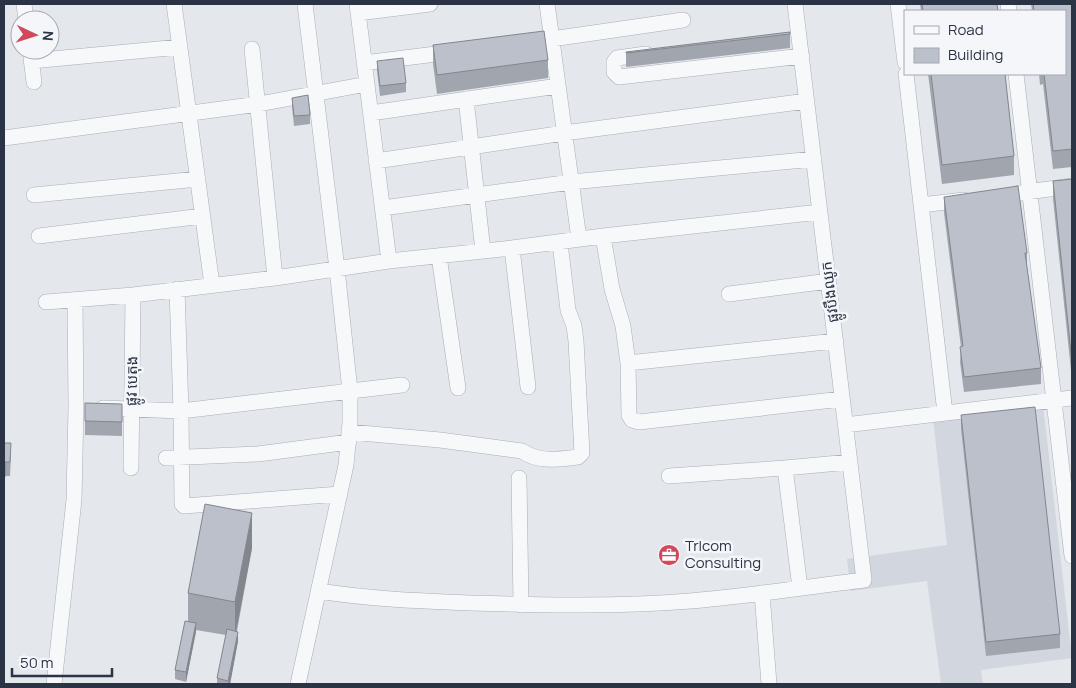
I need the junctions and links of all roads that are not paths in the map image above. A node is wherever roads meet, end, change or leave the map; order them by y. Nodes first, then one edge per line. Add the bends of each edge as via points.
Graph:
1 (174, 4) edge
2 (305, 4) edge
3 (430, 4) edge
4 (547, 4) edge
5 (795, 4) edge
6 (898, 4) edge
7 (357, 8) edge
8 (683, 20) dead end
9 (799, 35) junction
10 (780, 38) edge
11 (552, 39) junction
12 (512, 44) edge
13 (180, 47) junction
14 (252, 49) dead end
15 (463, 50) edge
16 (664, 52) edge
17 (60, 54) edge
18 (904, 54) edge
19 (802, 56) junction
20 (31, 60) edge
21 (364, 63) junction
22 (906, 75) edge
23 (1016, 75) edge
24 (34, 82) dead end
25 (367, 84) junction
26 (558, 86) junction
27 (316, 94) junction
28 (466, 99) junction
29 (807, 102) junction
30 (259, 104) junction
31 (189, 112) junction
32 (371, 113) junction
33 (564, 134) junction
34 (4, 138) edge
35 (472, 147) junction
36 (814, 159) junction
37 (376, 161) junction
38 (198, 179) junction
39 (571, 182) junction
40 (1072, 186) edge
41 (1030, 191) junction
42 (34, 195) dead end
43 (477, 195) junction
44 (1000, 195) edge
45 (980, 198) edge
46 (921, 206) junction
47 (383, 208) junction
48 (820, 212) junction
49 (203, 216) junction
50 (39, 236) dead end
51 (604, 236) junction
52 (579, 240) junction
53 (560, 243) junction
54 (512, 248) junction
55 (483, 251) junction
56 (439, 256) junction
57 (389, 261) junction
58 (337, 268) junction
59 (276, 278) junction
60 (829, 282) junction
61 (212, 285) junction
62 (177, 289) junction
63 (729, 294) dead end
64 (133, 295) junction
65 (75, 301) junction
66 (46, 302) dead end
67 (836, 341) junction
68 (628, 364) junction
69 (402, 385) dead end
70 (528, 387) dead end
71 (458, 388) dead end
72 (350, 391) junction
73 (1072, 398) edge
74 (842, 399) junction
75 (1054, 400) junction
76 (76, 407) junction
77 (131, 410) junction
78 (181, 411) junction
79 (945, 413) junction
80 (845, 425) junction
81 (349, 437) junction
82 (173, 457) junction
83 (850, 462) junction
84 (131, 468) dead end
85 (785, 468) junction
86 (669, 476) dead end
87 (519, 478) dead end
88 (340, 494) junction
89 (1072, 556) edge
90 (800, 588) junction
91 (319, 592) junction
92 (762, 593) junction
93 (521, 605) junction
94 (54, 684) edge
95 (298, 684) edge
96 (769, 684) edge

1 - 13 street
2 - 27 street
3 - 7 street
4 - 11 street
5 - 9 street, ផ្លូវបឹងឈូក
6 - 18 street
7 - 21 street
8 - 11 street
9 - 10 street
9 - 19 street, ផ្លូវបឹងឈូក
11 - 12 street
11 - 26 street
13 - 17 street
13 - 31 street
14 - 30 street
15 - 21 street
16 - 19 street via 616,58 614,72 619,77
19 - 29 street, ផ្លូវបឹងឈូក
20 - 24 street
21 - 25 street
22 - 46 street
23 - 41 street
25 - 27 street
25 - 32 street
26 - 28 street
26 - 33 street
27 - 30 street
27 - 58 street
28 - 32 street
28 - 35 street
29 - 33 street
29 - 36 street, ផ្លូវបឹងឈូក
30 - 31 street
30 - 59 street
31 - 34 street
31 - 38 street
32 - 37 street
33 - 35 street
33 - 39 street
35 - 37 street
35 - 43 street
36 - 39 street
36 - 48 street, ផ្លូវបឹងឈូក
37 - 47 street
38 - 42 street
38 - 49 street
39 - 43 street
39 - 52 street
40 - 41 street
41 - 44 street
41 - 75 street
43 - 47 street
43 - 55 street
45 - 46 street
46 - 79 street
47 - 57 street
48 - 51 street
48 - 60 street, ផ្លូវបឹងឈូក
49 - 50 street
49 - 61 street
51 - 52 street
51 - 68 street
52 - 53 street
53 - 54 street
53 - 81 street via 568,310 574,326 582,454 546,460 522,452 440,440
54 - 55 street
54 - 70 street
55 - 56 street
56 - 57 street
56 - 71 street
57 - 58 street
58 - 59 street
58 - 72 street
59 - 61 street
60 - 63 street
60 - 67 street, ផ្លូវបឹងឈូក
61 - 62 street
62 - 64 street
62 - 78 street
64 - 65 street
64 - 77 street, ផ្លូវ បេតុង
65 - 66 street
65 - 76 street
67 - 68 street
67 - 74 street, ផ្លូវបឹងឈូក
68 - 74 street via 629,415 632,420 640,422
69 - 72 street
72 - 78 street
72 - 81 street
73 - 75 street
74 - 80 street, ផ្លូវបឹងឈូក
75 - 79 street
75 - 89 street
76 - 77 street
76 - 94 street via 74,500
77 - 78 street
77 - 84 street, ផ្លូវ បេតុង
78 - 82 street
79 - 80 street
80 - 83 street, ផ្លូវបឹងឈូក
81 - 82 street via 258,454
81 - 88 street
82 - 88 street via 184,506
83 - 85 street
83 - 90 street, ផ្លូវបឹងឈូក via 864,580
85 - 86 street
85 - 90 street
87 - 93 street
88 - 91 street
90 - 92 street
91 - 93 street via 411,601
91 - 95 street
92 - 93 street via 690,601
92 - 96 street

